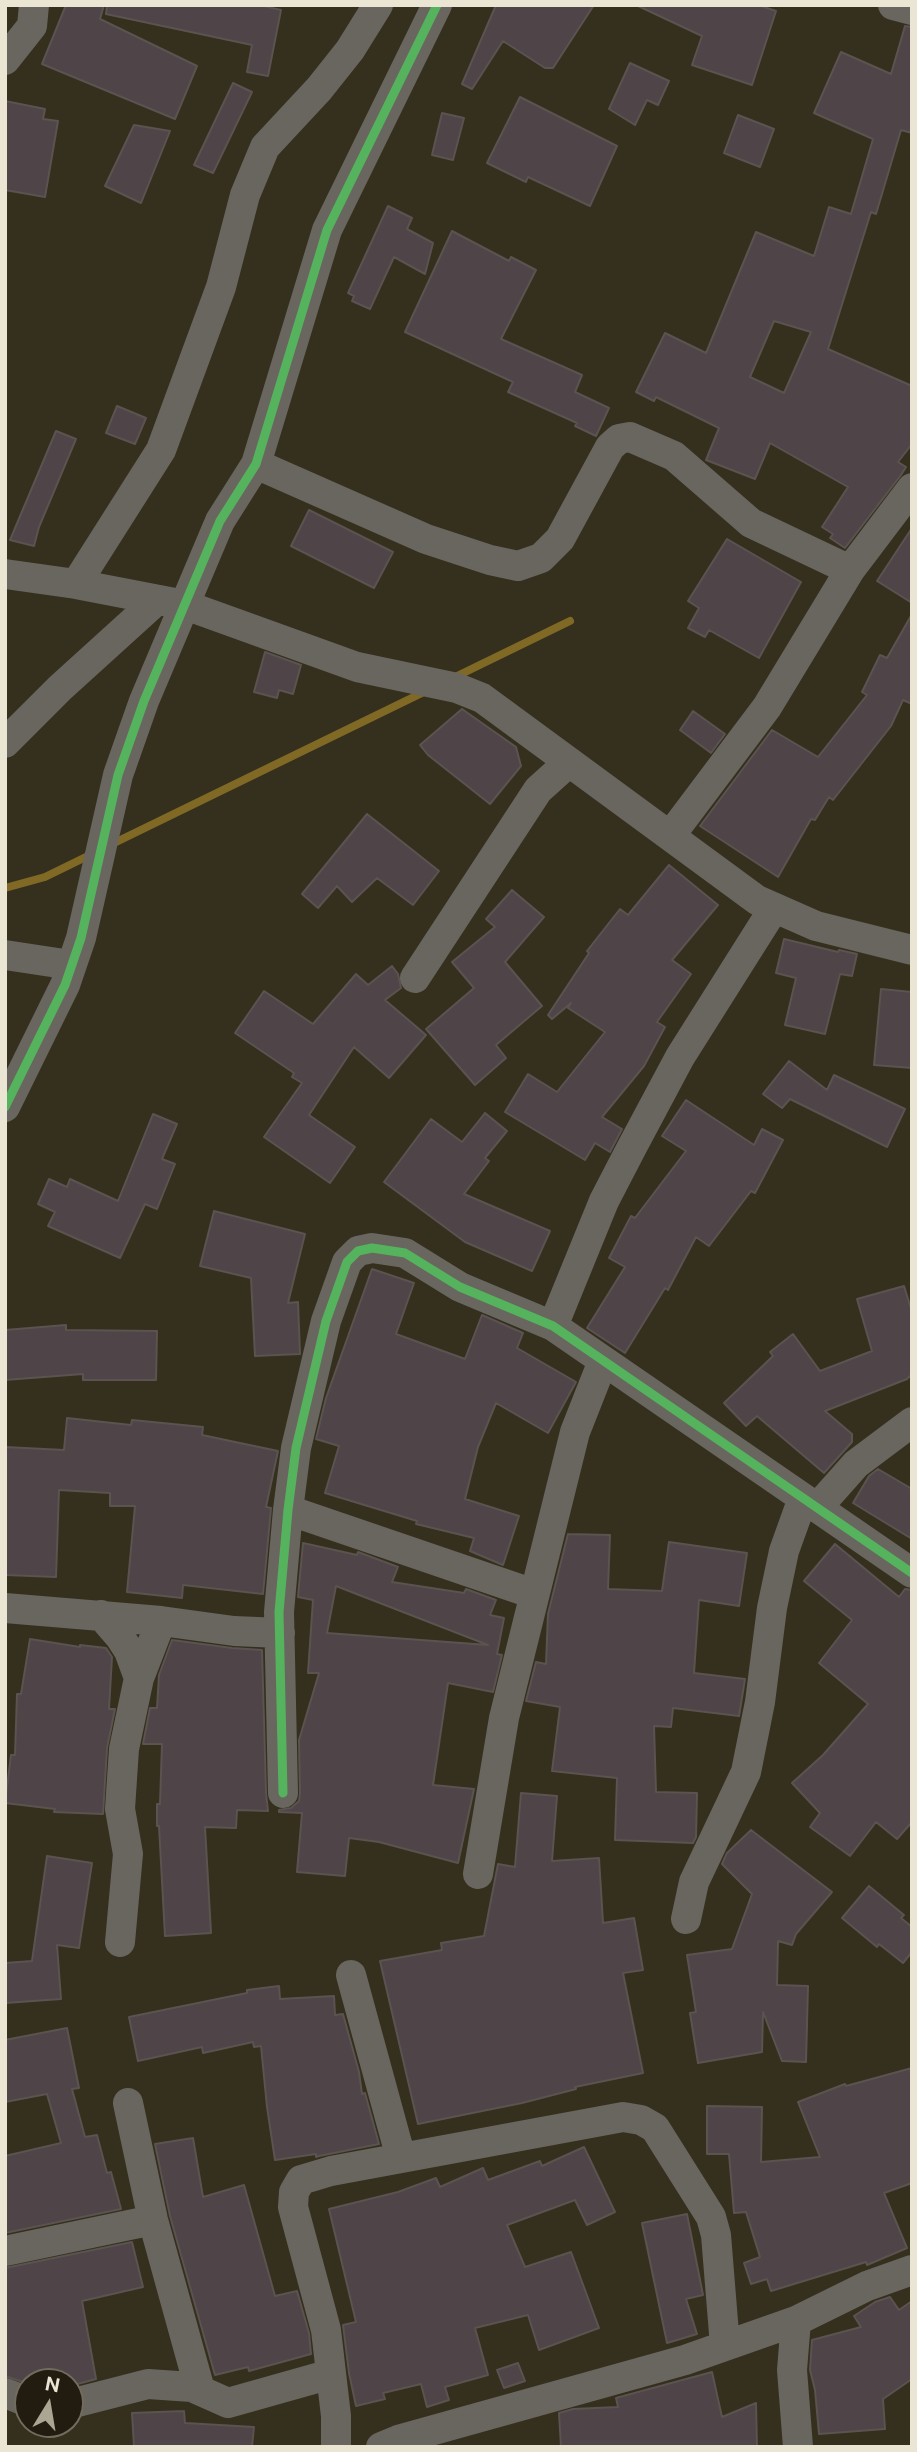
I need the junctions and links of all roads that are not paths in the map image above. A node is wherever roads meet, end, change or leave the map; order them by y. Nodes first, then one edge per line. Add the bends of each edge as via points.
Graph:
1 (34, 5) edge
2 (378, 5) edge
3 (437, 5) edge
4 (893, 5) edge
5 (912, 10) edge
6 (5, 60) edge
7 (256, 464) junction
8 (912, 488) edge
9 (850, 569) junction
10 (5, 574) edge
11 (76, 584) junction
12 (171, 603) junction
13 (5, 743) edge
14 (569, 762) junction
15 (670, 836) junction
16 (774, 908) junction
17 (912, 950) edge
18 (5, 955) edge
19 (71, 965) junction
20 (415, 978) dead end
21 (5, 1107) edge
22 (553, 1326) junction
23 (603, 1361) junction
24 (912, 1422) edge
25 (810, 1503) junction
26 (288, 1510) junction
27 (912, 1573) edge
28 (534, 1594) junction
29 (5, 1608) edge
30 (101, 1615) junction
31 (160, 1621) junction
32 (280, 1633) junction
33 (139, 1678) junction
34 (283, 1793) dead end
35 (478, 1874) dead end
36 (686, 1919) dead end
37 (120, 1942) dead end
38 (351, 1975) dead end
39 (128, 2103) dead end
40 (401, 2158) junction
41 (153, 2220) junction
42 (5, 2251) edge
43 (912, 2270) edge
44 (796, 2321) junction
45 (725, 2346) junction
46 (331, 2374) junction
47 (200, 2390) junction
48 (84, 2400) edge
49 (335, 2416) junction
50 (382, 2446) edge
51 (336, 2447) edge
52 (798, 2447) edge

1 - 6 street via 32,26
2 - 11 street via 320,89 265,147 245,195 221,287 161,450
3 - 7 street via 327,230
4 - 5 street
7 - 9 street via 426,539 518,566 541,558 560,539 610,447 630,437 674,456 751,523
7 - 12 street
8 - 9 street
9 - 15 street via 767,707
10 - 11 street
11 - 12 street
12 - 13 street via 60,688
12 - 14 street via 357,667 482,698
12 - 19 street via 118,775
14 - 15 street
14 - 20 street via 538,790
15 - 16 street
16 - 17 street via 816,926
16 - 22 street via 680,1057 632,1147 604,1201
18 - 19 street
19 - 21 street
22 - 23 street
22 - 26 street via 460,1287 405,1254 372,1248 358,1251 347,1262 326,1321 296,1448
23 - 25 street
23 - 28 street via 575,1432
24 - 25 street
25 - 27 street
25 - 36 street via 785,1551 746,1772 694,1882
26 - 28 street
26 - 32 street
28 - 35 street via 504,1718
29 - 30 street
30 - 31 street
30 - 33 street via 124,1644
31 - 32 street
31 - 33 street
32 - 34 street
33 - 37 street via 121,1782 120,1809 128,1854
38 - 40 street
39 - 41 street
40 - 45 street via 623,2117 655,2128 711,2217
40 - 46 street via 301,2180 294,2192 293,2207 326,2330
41 - 42 street
41 - 47 street
43 - 44 street
44 - 45 street
44 - 52 street via 792,2370
45 - 50 street
46 - 47 street via 228,2403
46 - 49 street
47 - 48 street via 148,2384
49 - 50 street
49 - 51 street

